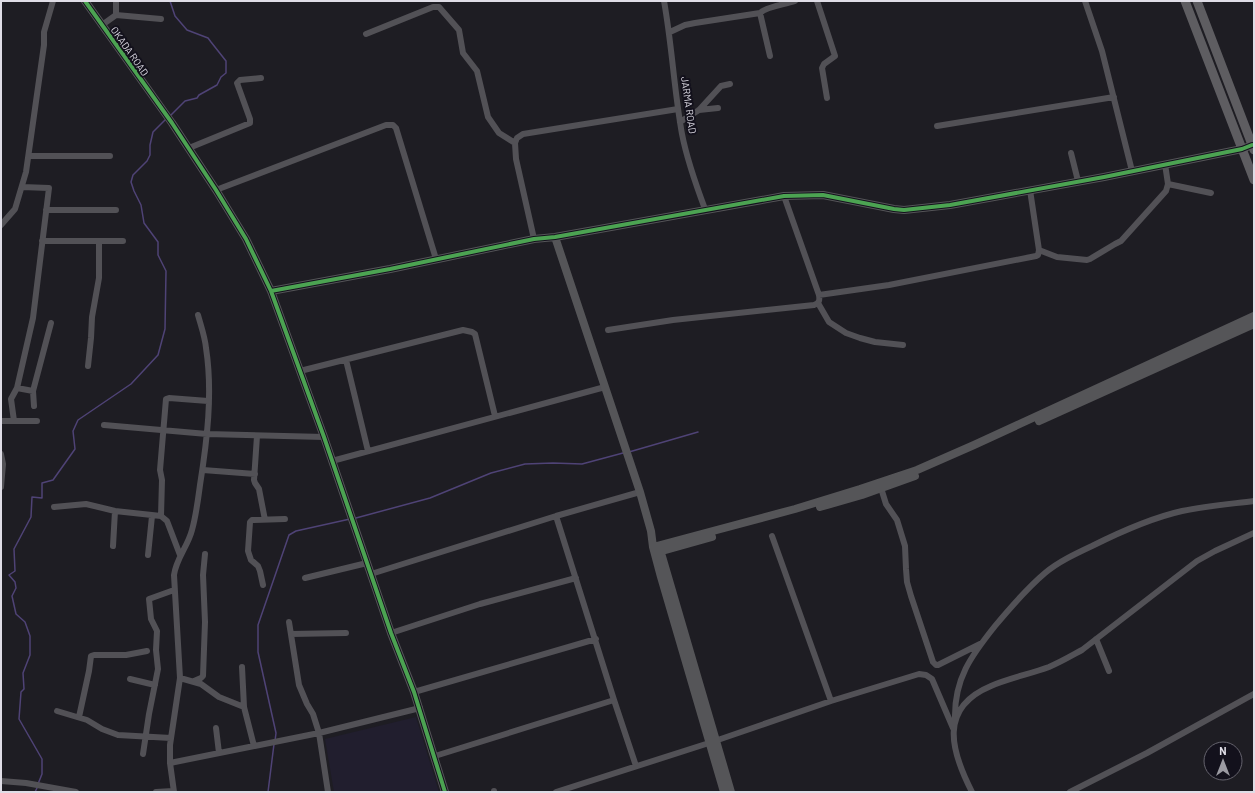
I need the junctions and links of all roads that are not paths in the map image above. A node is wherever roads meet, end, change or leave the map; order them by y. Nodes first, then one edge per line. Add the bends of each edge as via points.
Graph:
1 (53, 1) edge
2 (85, 1) edge
3 (116, 1) edge
4 (664, 1) edge
5 (764, 1) edge
6 (795, 1) edge
7 (817, 1) edge
8 (1085, 1) edge
9 (1185, 1) edge
10 (1197, 1) edge
11 (762, 11) junction
12 (116, 15) junction
13 (161, 19) dead end
14 (102, 26) junction
15 (670, 32) junction
16 (366, 34) dead end
17 (770, 56) dead end
18 (261, 78) dead end
19 (730, 84) dead end
20 (1114, 97) junction
21 (827, 98) dead end
22 (718, 108) dead end
23 (678, 109) junction
24 (698, 110) junction
25 (680, 122) junction
26 (937, 126) dead end
27 (515, 143) junction
28 (1253, 147) edge
29 (189, 148) junction
30 (1242, 149) junction
31 (1071, 153) dead end
32 (29, 156) junction
33 (110, 156) dead end
34 (1165, 164) junction
35 (1132, 171) junction
36 (1254, 180) edge
37 (1078, 181) junction
38 (1168, 184) junction
39 (22, 187) junction
40 (216, 190) junction
41 (1030, 190) junction
42 (1211, 193) dead end
43 (784, 196) junction
44 (705, 209) junction
45 (46, 210) junction
46 (116, 210) dead end
47 (1, 225) edge
48 (554, 237) junction
49 (534, 239) junction
50 (42, 241) junction
51 (99, 241) junction
52 (123, 241) dead end
53 (1040, 250) junction
54 (436, 259) junction
55 (271, 291) junction
56 (819, 295) junction
57 (818, 303) junction
58 (198, 315) dead end
59 (1254, 316) edge
60 (51, 324) dead end
61 (1254, 324) edge
62 (608, 330) dead end
63 (903, 345) dead end
64 (346, 360) junction
65 (88, 366) dead end
66 (300, 371) junction
67 (605, 387) junction
68 (17, 388) junction
69 (33, 391) junction
70 (208, 401) junction
71 (34, 406) dead end
72 (495, 416) junction
73 (1, 421) edge
74 (14, 421) junction
75 (36, 421) dead end
76 (104, 425) dead end
77 (162, 430) junction
78 (207, 434) junction
79 (257, 436) junction
80 (324, 437) junction
81 (368, 451) junction
82 (1, 454) edge
83 (332, 461) junction
84 (203, 470) junction
85 (255, 474) junction
86 (1, 487) edge
87 (881, 488) junction
88 (640, 492) junction
89 (1254, 501) edge
90 (54, 507) dead end
91 (115, 511) junction
92 (152, 516) junction
93 (161, 516) junction
94 (556, 516) junction
95 (285, 519) dead end
96 (265, 520) junction
97 (653, 533) junction
98 (1254, 533) edge
99 (772, 536) dead end
100 (676, 544) junction
101 (113, 546) dead end
102 (657, 549) junction
103 (205, 554) dead end
104 (148, 555) dead end
105 (180, 555) junction
106 (367, 563) junction
107 (664, 565) junction
108 (371, 574) junction
109 (305, 578) dead end
110 (576, 578) junction
111 (263, 585) dead end
112 (174, 590) junction
113 (289, 622) dead end
114 (346, 633) dead end
115 (391, 633) junction
116 (291, 634) junction
117 (596, 639) junction
118 (1096, 639) junction
119 (982, 644) junction
120 (147, 651) dead end
121 (242, 667) dead end
122 (1109, 671) dead end
123 (180, 678) junction
124 (130, 679) dead end
125 (194, 682) junction
126 (155, 685) junction
127 (414, 692) junction
128 (1254, 694) edge
129 (614, 700) junction
130 (831, 701) junction
131 (244, 707) junction
132 (420, 708) junction
133 (57, 711) dead end
134 (79, 717) junction
135 (956, 721) junction
136 (216, 728) dead end
137 (953, 728) junction
138 (319, 733) junction
139 (145, 737) junction
140 (172, 738) junction
141 (712, 742) junction
142 (254, 746) junction
143 (219, 753) junction
144 (143, 754) dead end
145 (435, 756) junction
146 (170, 763) junction
147 (636, 766) junction
148 (1, 781) edge
149 (174, 791) edge
150 (76, 792) edge
151 (156, 792) edge
152 (328, 792) edge
153 (445, 792) edge
154 (556, 792) edge
155 (724, 792) edge
156 (731, 792) edge
157 (972, 792) edge
158 (1070, 792) edge

1 - 32 street via 44,37
2 - 14 street, OKADA ROAD
3 - 12 street
4 - 15 street, JARMA ROAD
5 - 11 street
6 - 11 street
7 - 21 street via 835,56 822,68
8 - 20 street
9 - 30 main road
10 - 28 main road
11 - 15 street via 684,25
11 - 17 street
12 - 13 street
12 - 14 street
14 - 29 street, OKADA ROAD
15 - 23 street, JARMA ROAD
16 - 27 street via 433,6 439,7 459,30 463,53 477,71 488,117 499,133
18 - 29 street via 240,80 238,83 250,123
19 - 24 street via 721,86
20 - 26 street
20 - 35 street
22 - 24 street
23 - 25 street, JARMA ROAD
23 - 27 street via 523,134
24 - 25 street
25 - 44 street, JARMA ROAD via 686,153
27 - 49 street via 516,159
28 - 30 street
29 - 40 street, OKADA ROAD
30 - 34 street
30 - 36 main road
31 - 37 street
32 - 33 street
32 - 39 street
34 - 35 street
34 - 38 street
35 - 37 street
37 - 41 street
38 - 42 street
38 - 53 street via 1166,191 1121,242 1090,259 1057,257
39 - 45 street via 49,188
39 - 47 street via 15,209
40 - 54 street via 386,125 393,125
40 - 55 street, OKADA ROAD via 246,239
41 - 43 street via 914,209 894,209 823,196
41 - 53 street
43 - 44 street
43 - 56 street
44 - 48 street
45 - 46 street
45 - 50 street
48 - 49 street
48 - 67 street
49 - 54 street
50 - 51 street
50 - 68 street via 33,318
51 - 52 street
51 - 65 street via 99,278 92,317
53 - 56 street via 1036,256 889,285
54 - 55 street
55 - 66 street, OKADA ROAD
56 - 57 street
57 - 62 street
57 - 63 street via 829,322 846,332 875,342
58 - 70 street via 206,350
59 - 100 street via 917,470
60 - 69 street
61 - 87 street via 926,472
64 - 66 street
64 - 72 street via 463,330 472,332 475,334
64 - 81 street
66 - 80 street, OKADA ROAD
67 - 72 street
67 - 88 street
68 - 69 street
68 - 74 street via 11,399
69 - 71 street
70 - 77 street via 167,398
70 - 78 street
72 - 81 street
73 - 74 street
74 - 75 street
76 - 77 street
77 - 78 street
77 - 93 street
78 - 79 street
78 - 84 street
79 - 80 street
79 - 85 street
80 - 83 street, OKADA ROAD
81 - 83 street
82 - 86 street
83 - 106 street, OKADA ROAD
84 - 85 street
84 - 105 street via 192,532
85 - 96 street
87 - 100 street via 797,514
87 - 119 street via 886,504 897,520 905,546 909,589 933,662 938,665
88 - 94 street
88 - 97 street
89 - 119 street via 1181,511 1120,532 1070,556 1045,573 1018,600
90 - 91 street via 81,504
91 - 92 street
91 - 101 street
92 - 93 street
92 - 104 street
93 - 105 street via 167,521
94 - 108 street
94 - 110 street
95 - 96 street
96 - 111 street via 250,522 248,551 251,560 258,566
97 - 100 street via 661,540
97 - 102 street
98 - 118 street via 1197,561
99 - 130 street
100 - 102 street
100 - 107 street
102 - 107 street
102 - 141 street via 661,577
103 - 125 street via 203,676
105 - 112 street via 175,568
106 - 108 street, OKADA ROAD
106 - 109 street
107 - 141 street
108 - 115 street, OKADA ROAD
110 - 115 street via 480,604
110 - 117 street
112 - 123 street
112 - 126 street via 149,599 151,619 157,631 158,669
113 - 116 street
114 - 116 street
115 - 127 street, OKADA ROAD
116 - 138 street via 299,685
117 - 127 street
117 - 129 street
118 - 122 street
118 - 135 street via 1067,659 976,694 967,701
119 - 135 street via 960,682 956,696
120 - 134 street via 129,655 90,656
121 - 131 street
123 - 125 street
123 - 140 street
124 - 126 street
125 - 131 street via 219,697
126 - 139 street
127 - 132 street, OKADA ROAD
128 - 158 street
129 - 145 street
129 - 147 street
130 - 137 street via 923,674 932,679
130 - 141 street
131 - 142 street
132 - 138 street
132 - 145 street, OKADA ROAD
133 - 134 street
134 - 139 street via 111,733
135 - 137 street
136 - 143 street
137 - 157 street via 957,760
138 - 142 street
138 - 152 street
139 - 140 street
139 - 144 street
140 - 146 street
141 - 147 street
141 - 155 street
141 - 156 street
142 - 143 street
143 - 146 street
145 - 153 street, OKADA ROAD
146 - 149 street
147 - 154 street
148 - 150 street
149 - 151 street

